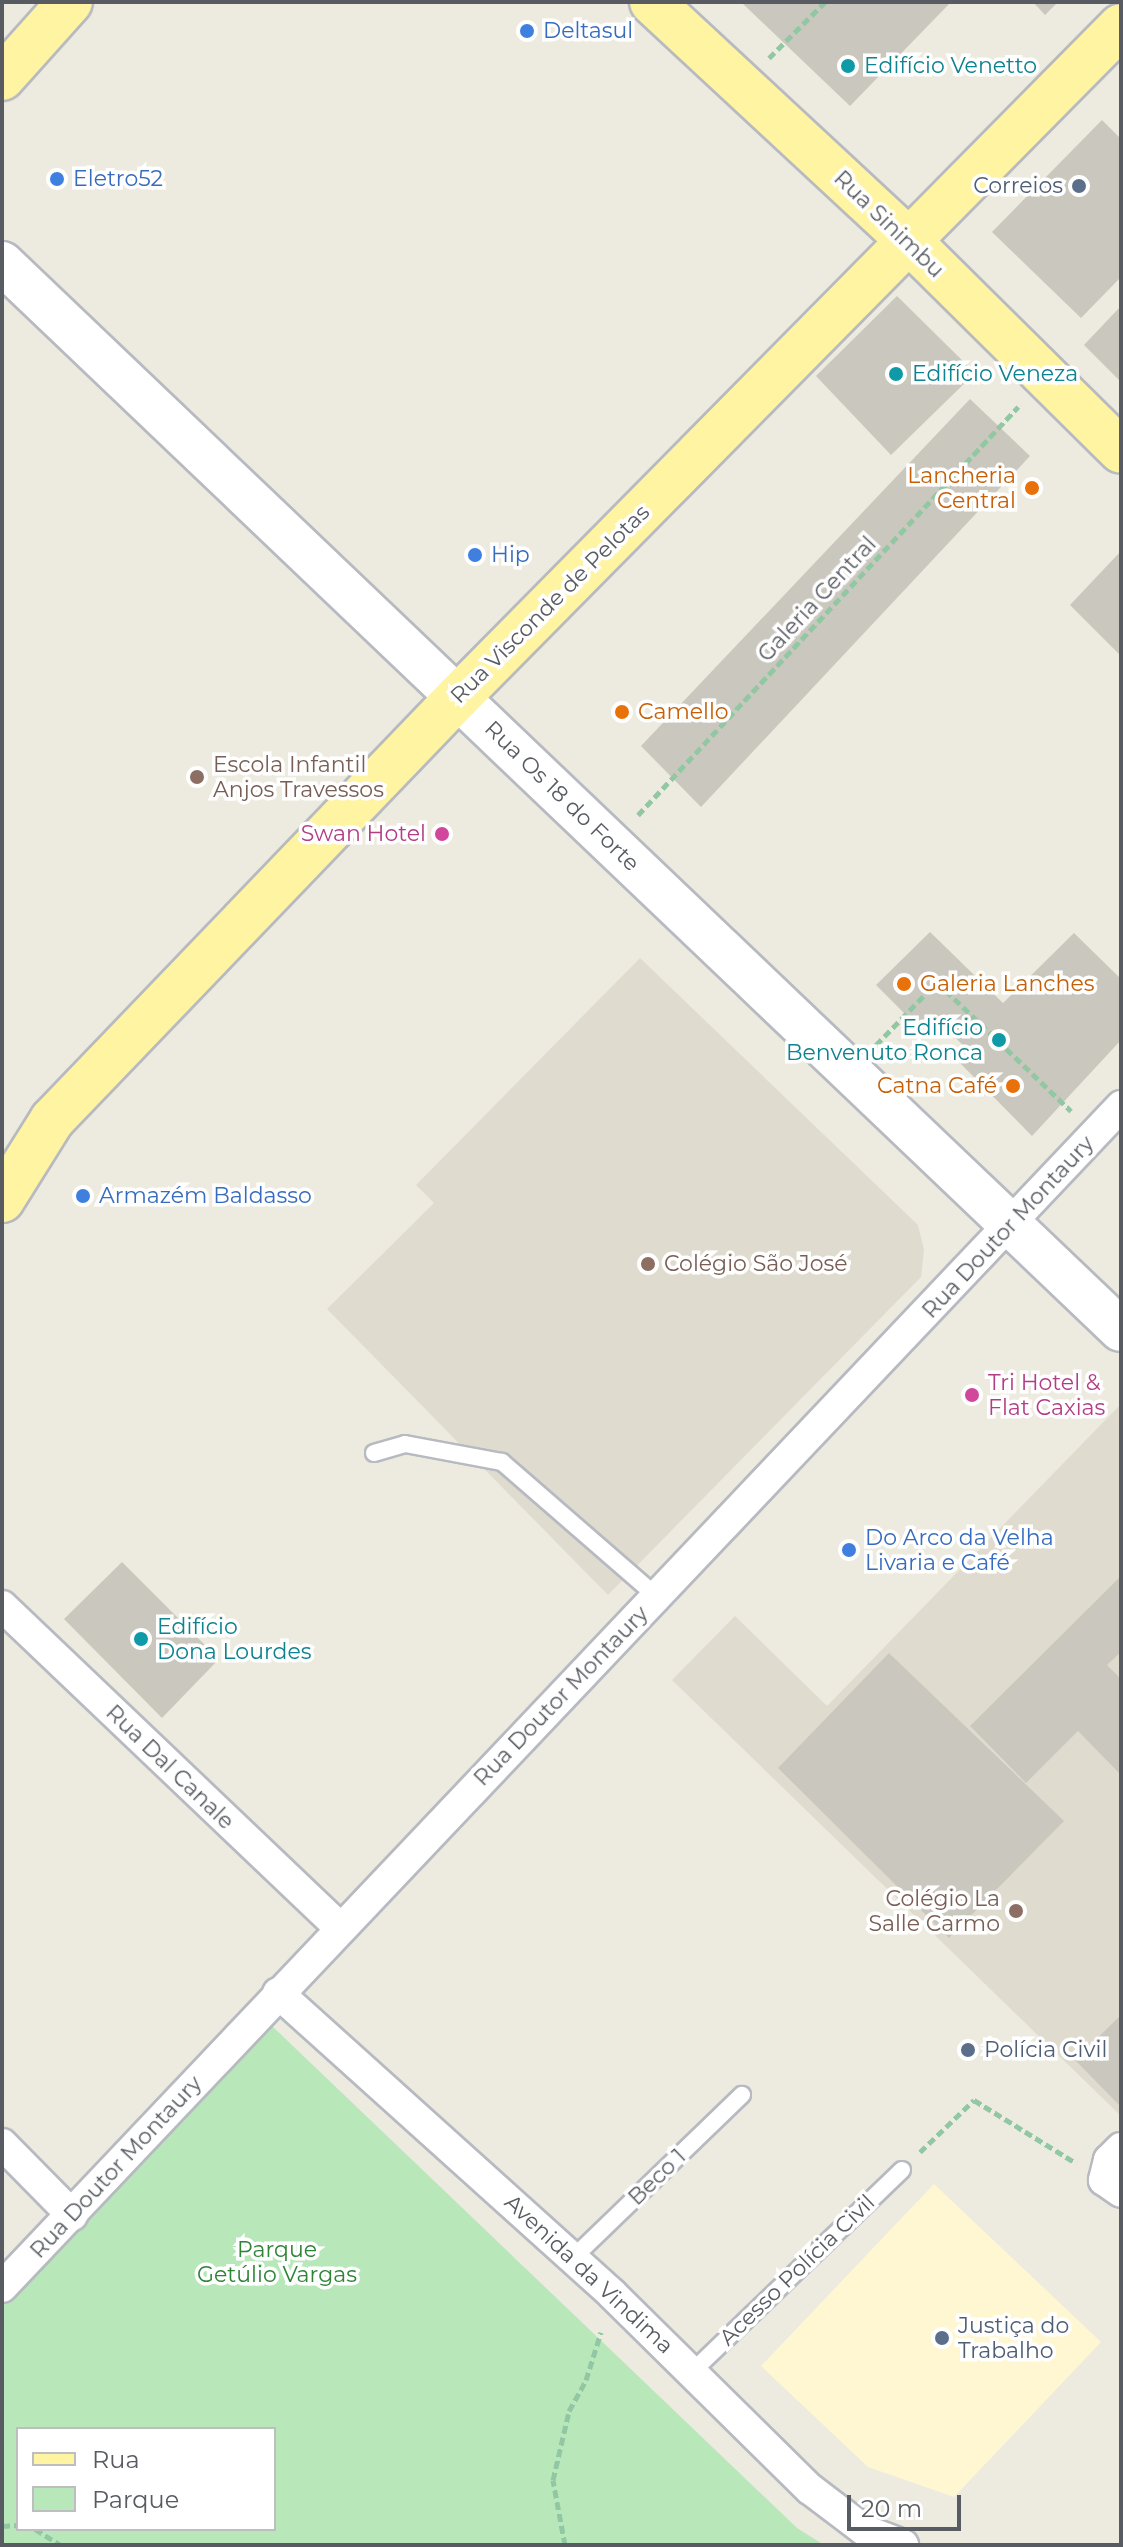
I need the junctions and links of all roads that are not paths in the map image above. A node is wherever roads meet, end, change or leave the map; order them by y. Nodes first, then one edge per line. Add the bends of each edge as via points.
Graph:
1 (70, 2) edge
2 (652, 2) edge
3 (1121, 26) edge
4 (2, 78) edge
5 (909, 241) junction
6 (2, 263) edge
7 (1121, 451) edge
8 (458, 697) junction
9 (1121, 1106) edge
10 (2, 1200) edge
11 (1012, 1225) junction
12 (1121, 1330) edge
13 (374, 1453) dead end
14 (656, 1596) junction
15 (2, 1606) edge
16 (339, 1927) junction
17 (278, 1993) junction
18 (742, 2095) dead end
19 (2, 2144) edge
20 (1121, 2148) edge
21 (902, 2170) road end
22 (1112, 2186) edge
23 (72, 2215) junction
24 (573, 2258) junction
25 (2, 2287) edge
26 (693, 2371) junction
27 (903, 2545) edge

1 - 4 main road
2 - 5 main road, Rua Sinimbu
3 - 5 main road, Rua Visconde de Pelotas
5 - 7 main road, Rua Sinimbu
5 - 8 main road, Rua Visconde de Pelotas
6 - 8 street, Rua Os 18 do Forte
8 - 10 main road, Rua Visconde de Pelotas via 52,1120
8 - 11 street, Rua Os 18 do Forte
9 - 11 street, Rua Doutor Montaury
11 - 12 street, Rua Os 18 do Forte
11 - 14 street, Rua Doutor Montaury
13 - 14 lane via 405,1444 502,1462
14 - 16 street, Rua Doutor Montaury
15 - 16 street, Rua Dal Canale
16 - 17 street, Rua Doutor Montaury
17 - 23 street, Rua Doutor Montaury
17 - 24 street, Avenida da Vindima
18 - 24 lane, Beco 1
19 - 23 street
20 - 22 street via 1109,2160
21 - 26 lane, Acesso Polícia Civil
23 - 25 street, Rua Doutor Montaury
24 - 26 street, Avenida da Vindima
26 - 27 street, Avenida da Vindima via 810,2489 864,2530

